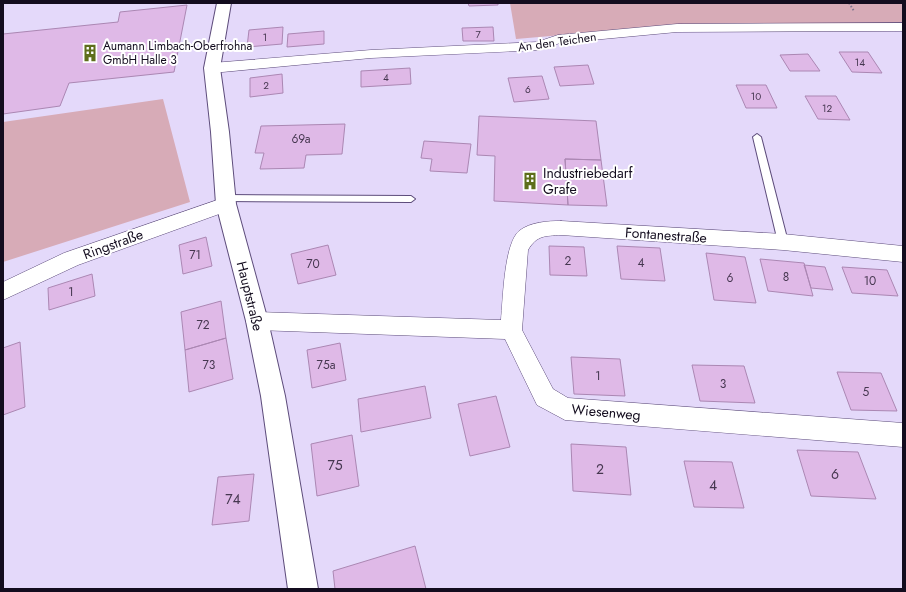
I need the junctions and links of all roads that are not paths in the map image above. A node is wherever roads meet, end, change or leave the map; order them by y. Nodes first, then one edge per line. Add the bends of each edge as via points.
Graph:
1 (224, 3) edge
2 (903, 27) edge
3 (212, 68) junction
4 (757, 137) dead end
5 (411, 199) dead end
6 (226, 201) junction
7 (783, 242) junction
8 (903, 254) edge
9 (3, 291) edge
10 (256, 321) junction
11 (511, 330) junction
12 (903, 435) edge
13 (303, 589) edge

1 - 3 street, Hauptstraße
2 - 3 street, An den Teichen via 677,28 558,40 539,46 372,54
3 - 6 street, Hauptstraße
4 - 7 lane
5 - 6 lane
6 - 9 street, Ringstraße via 71,259
6 - 10 street, Hauptstraße
7 - 8 street, Fontanestraße
7 - 11 street, Fontanestraße via 561,228 542,229 526,236 518,250
10 - 11 street
10 - 13 street, Hauptstraße via 273,396
11 - 12 street, Wiesenweg via 545,397 565,409

